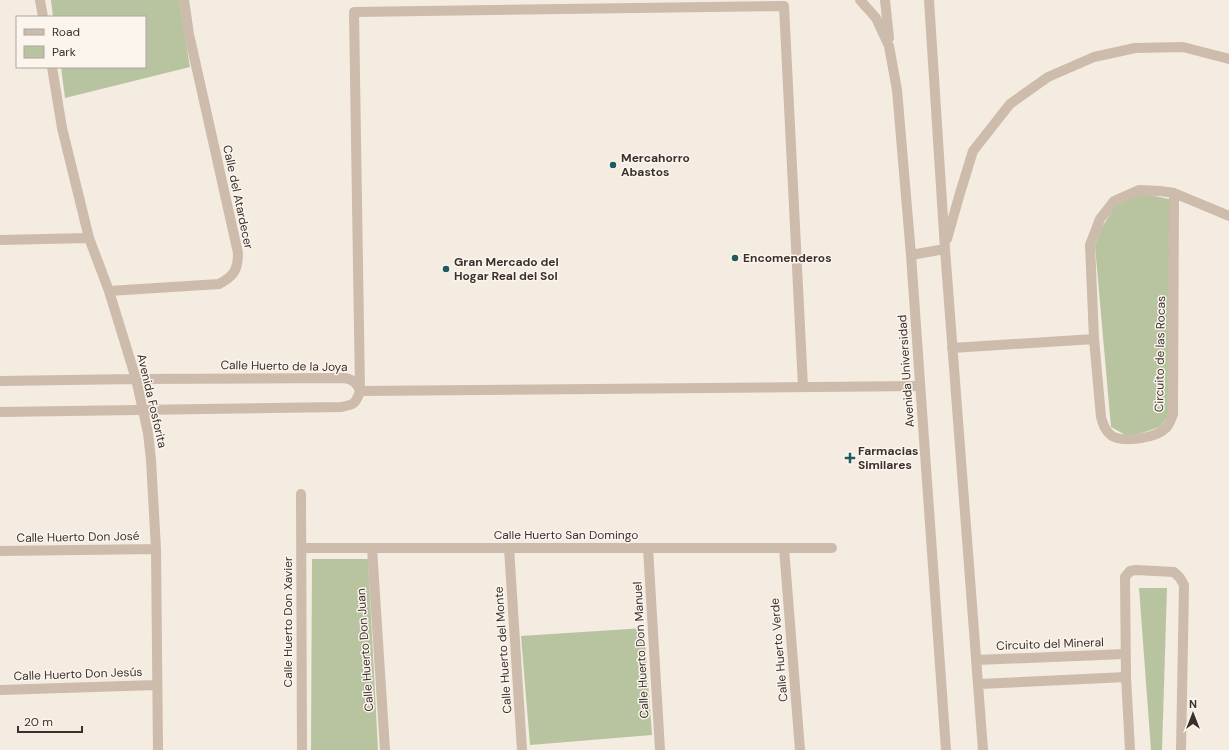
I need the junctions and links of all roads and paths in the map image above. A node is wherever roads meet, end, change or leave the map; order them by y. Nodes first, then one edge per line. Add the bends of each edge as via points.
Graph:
1 (40, 0) edge
2 (184, 0) edge
3 (860, 0) edge
4 (885, 0) edge
5 (929, 0) edge
6 (553, 4) edge
7 (43, 16) edge
8 (889, 46) junction
9 (1229, 59) edge
10 (52, 68) edge
11 (1174, 193) junction
12 (1229, 216) edge
13 (89, 238) junction
14 (0, 240) edge
15 (945, 249) junction
16 (911, 254) junction
17 (109, 291) junction
18 (1094, 339) junction
19 (952, 348) junction
20 (136, 379) junction
21 (0, 381) edge
22 (920, 386) junction
23 (803, 387) junction
24 (360, 391) junction
25 (143, 409) junction
26 (0, 412) edge
27 (300, 494) dead end
28 (301, 548) junction
29 (372, 548) junction
30 (509, 548) junction
31 (648, 548) junction
32 (784, 548) junction
33 (832, 548) dead end
34 (156, 549) junction
35 (0, 551) edge
36 (1125, 654) junction
37 (977, 660) junction
38 (1126, 677) junction
39 (979, 684) junction
40 (157, 685) junction
41 (0, 690) edge
42 (158, 750) edge
43 (302, 750) edge
44 (385, 750) edge
45 (522, 750) edge
46 (660, 750) edge
47 (800, 750) edge
48 (946, 750) edge
49 (983, 750) edge
50 (1130, 750) edge
51 (1181, 750) edge

1 - 7 street
2 - 17 street, Calle del Atardecer via 238,263 229,279 219,284
3 - 8 street, Avenida Universidad via 876,18
4 - 8 street
5 - 15 street
6 - 23 street via 784,6
6 - 24 street via 354,12
8 - 16 street, Avenida Universidad via 897,90
9 - 15 street via 1183,47 1135,48 1094,57 1048,77 1010,104 973,151
10 - 13 street, Avenida Fosforita via 62,128
11 - 12 street, Circuito de las Rocas
11 - 18 street, Circuito de las Rocas via 1139,190 1114,201 1100,219 1090,245
11 - 18 street, Circuito de las Rocas via 1174,395 1173,414 1164,430 1142,438 1127,439 1112,436 1105,429 1101,417
13 - 14 street
13 - 17 street, Avenida Fosforita
15 - 16 street
15 - 19 street
16 - 22 street, Avenida Universidad
17 - 20 street, Avenida Fosforita
18 - 19 street
19 - 37 street
20 - 21 street, Calle Huerto de la Joya
20 - 24 street, Calle Huerto de la Joya via 344,378 357,384
20 - 25 street, Avenida Fosforita
22 - 23 street
22 - 48 street, Avenida Universidad
23 - 24 street
24 - 25 street via 357,400 351,405 341,407
25 - 26 street
25 - 34 street, Avenida Fosforita via 151,460
27 - 28 street, Calle Huerto Don Xavier
28 - 29 street, Calle Huerto San Domingo
28 - 43 street, Calle Huerto Don Xavier
29 - 30 street, Calle Huerto San Domingo
29 - 44 street, Calle Huerto Don Juan
30 - 31 street, Calle Huerto San Domingo
30 - 45 street, Calle Huerto del Monte
31 - 32 street, Calle Huerto San Domingo
31 - 46 street, Calle Huerto Don Manuel
32 - 33 street, Calle Huerto San Domingo
32 - 47 street, Calle Huerto Verde
34 - 35 street, Calle Huerto Don José
34 - 40 street, Avenida Fosforita
36 - 37 street, Circuito del Mineral
36 - 38 street
36 - 51 street via 1125,577 1130,571 1136,570 1174,572 1184,585
37 - 39 street
38 - 39 street
38 - 50 street
39 - 49 street
40 - 41 street, Calle Huerto Don Jesús
40 - 42 street, Avenida Fosforita

